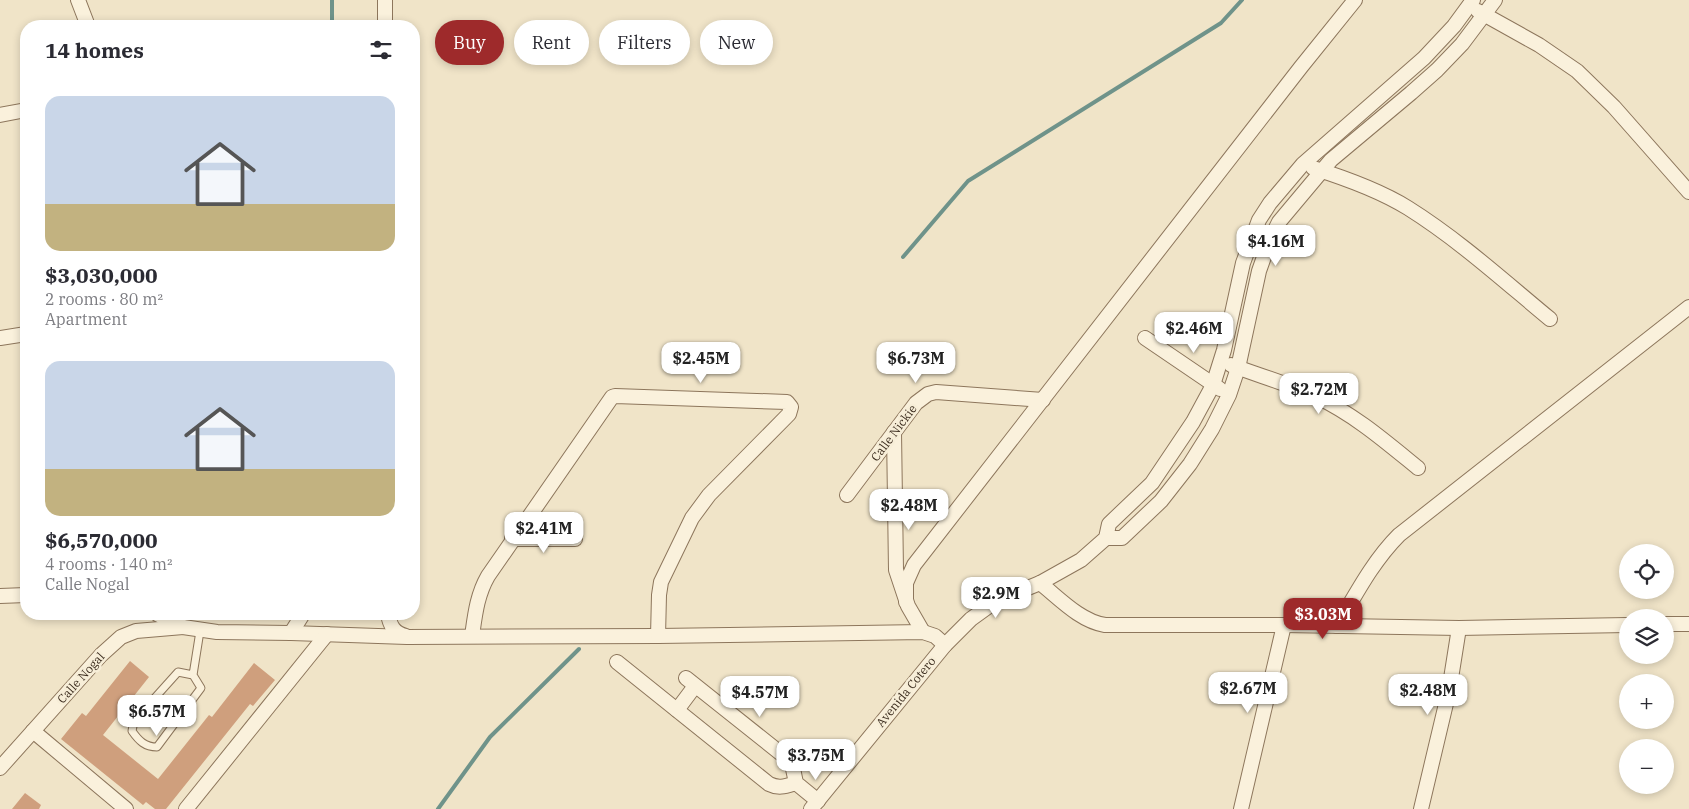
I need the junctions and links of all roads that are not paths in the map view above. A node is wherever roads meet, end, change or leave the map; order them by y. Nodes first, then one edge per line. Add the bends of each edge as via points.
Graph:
1 (78, 0) edge
2 (385, 0) edge
3 (1355, 0) edge
4 (1496, 0) edge
5 (1471, 3) edge
6 (1485, 16) junction
7 (86, 20) edge
8 (385, 20) edge
9 (20, 111) edge
10 (0, 115) edge
11 (1303, 164) junction
12 (1321, 170) junction
13 (1689, 192) edge
14 (1689, 307) edge
15 (1550, 319) dead end
16 (20, 335) edge
17 (0, 338) edge
18 (1145, 338) dead end
19 (1221, 361) junction
20 (1238, 368) junction
21 (1213, 385) junction
22 (1229, 394) junction
23 (1043, 400) junction
24 (894, 432) junction
25 (1418, 468) dead end
26 (847, 495) dead end
27 (1106, 538) junction
28 (575, 539) dead end
29 (512, 540) junction
30 (1040, 583) junction
31 (20, 595) edge
32 (0, 596) edge
33 (906, 602) junction
34 (169, 620) edge
35 (299, 620) edge
36 (390, 620) edge
37 (1674, 624) edge
38 (1689, 624) edge
39 (1284, 625) junction
40 (1619, 625) edge
41 (1337, 626) junction
42 (183, 627) junction
43 (1460, 628) junction
44 (200, 631) junction
45 (923, 632) junction
46 (291, 633) junction
47 (327, 634) junction
48 (472, 636) junction
49 (658, 636) junction
50 (407, 637) junction
51 (945, 645) junction
52 (617, 662) dead end
53 (193, 675) junction
54 (677, 710) junction
55 (33, 731) junction
56 (0, 768) edge
57 (796, 783) junction
58 (814, 805) edge
59 (126, 809) edge
60 (186, 809) edge
61 (1240, 809) edge
62 (1421, 809) edge

1 - 7 street
2 - 8 street
3 - 23 street
4 - 6 street
5 - 6 street
5 - 11 street via 1424,58
6 - 12 street via 1437,70
6 - 13 street via 1539,44 1577,71 1614,107
9 - 10 street
11 - 12 street
11 - 19 street via 1259,220 1243,263
12 - 15 street via 1369,188 1408,208 1451,238
12 - 20 street via 1279,222 1270,240 1259,271
14 - 41 street via 1399,535 1383,551
16 - 17 street
18 - 21 street
19 - 20 street
19 - 21 street
20 - 22 street
20 - 25 street via 1282,382 1346,413
21 - 22 street
21 - 27 street via 1171,456 1152,483 1109,524
22 - 27 street via 1199,450 1161,501 1122,538
23 - 24 street, Calle Nickie via 936,392 916,403
23 - 33 street via 912,568 906,583
24 - 26 street, Calle Nickie
24 - 33 street via 895,560
27 - 30 street, Avenida Cotero via 1080,560
28 - 29 street
29 - 48 street via 481,588
29 - 49 street via 612,397 787,402 789,414 713,490 692,518 661,582
30 - 39 street via 1085,618 1099,624
30 - 51 street, Avenida Cotero via 980,612
31 - 32 street
33 - 45 street
34 - 42 street
35 - 46 street
36 - 50 street via 398,634
37 - 38 street
39 - 41 street
39 - 61 street
40 - 43 street
41 - 43 street
42 - 44 street
42 - 55 street, Calle Nogal via 136,631 121,638 100,655
43 - 62 street via 1449,691
44 - 46 street
44 - 53 lane
45 - 49 street
45 - 51 street via 935,636
46 - 47 street
47 - 50 street
47 - 60 street
48 - 49 street
48 - 50 street
51 - 58 street, Avenida Cotero
52 - 54 street
53 - 53 lane via 178,672 134,721 132,731 138,740 148,747 157,747 201,688
54 - 57 street via 775,787
54 - 57 street via 691,682 789,760
55 - 56 street, Calle Nogal
55 - 59 street
57 - 58 street

